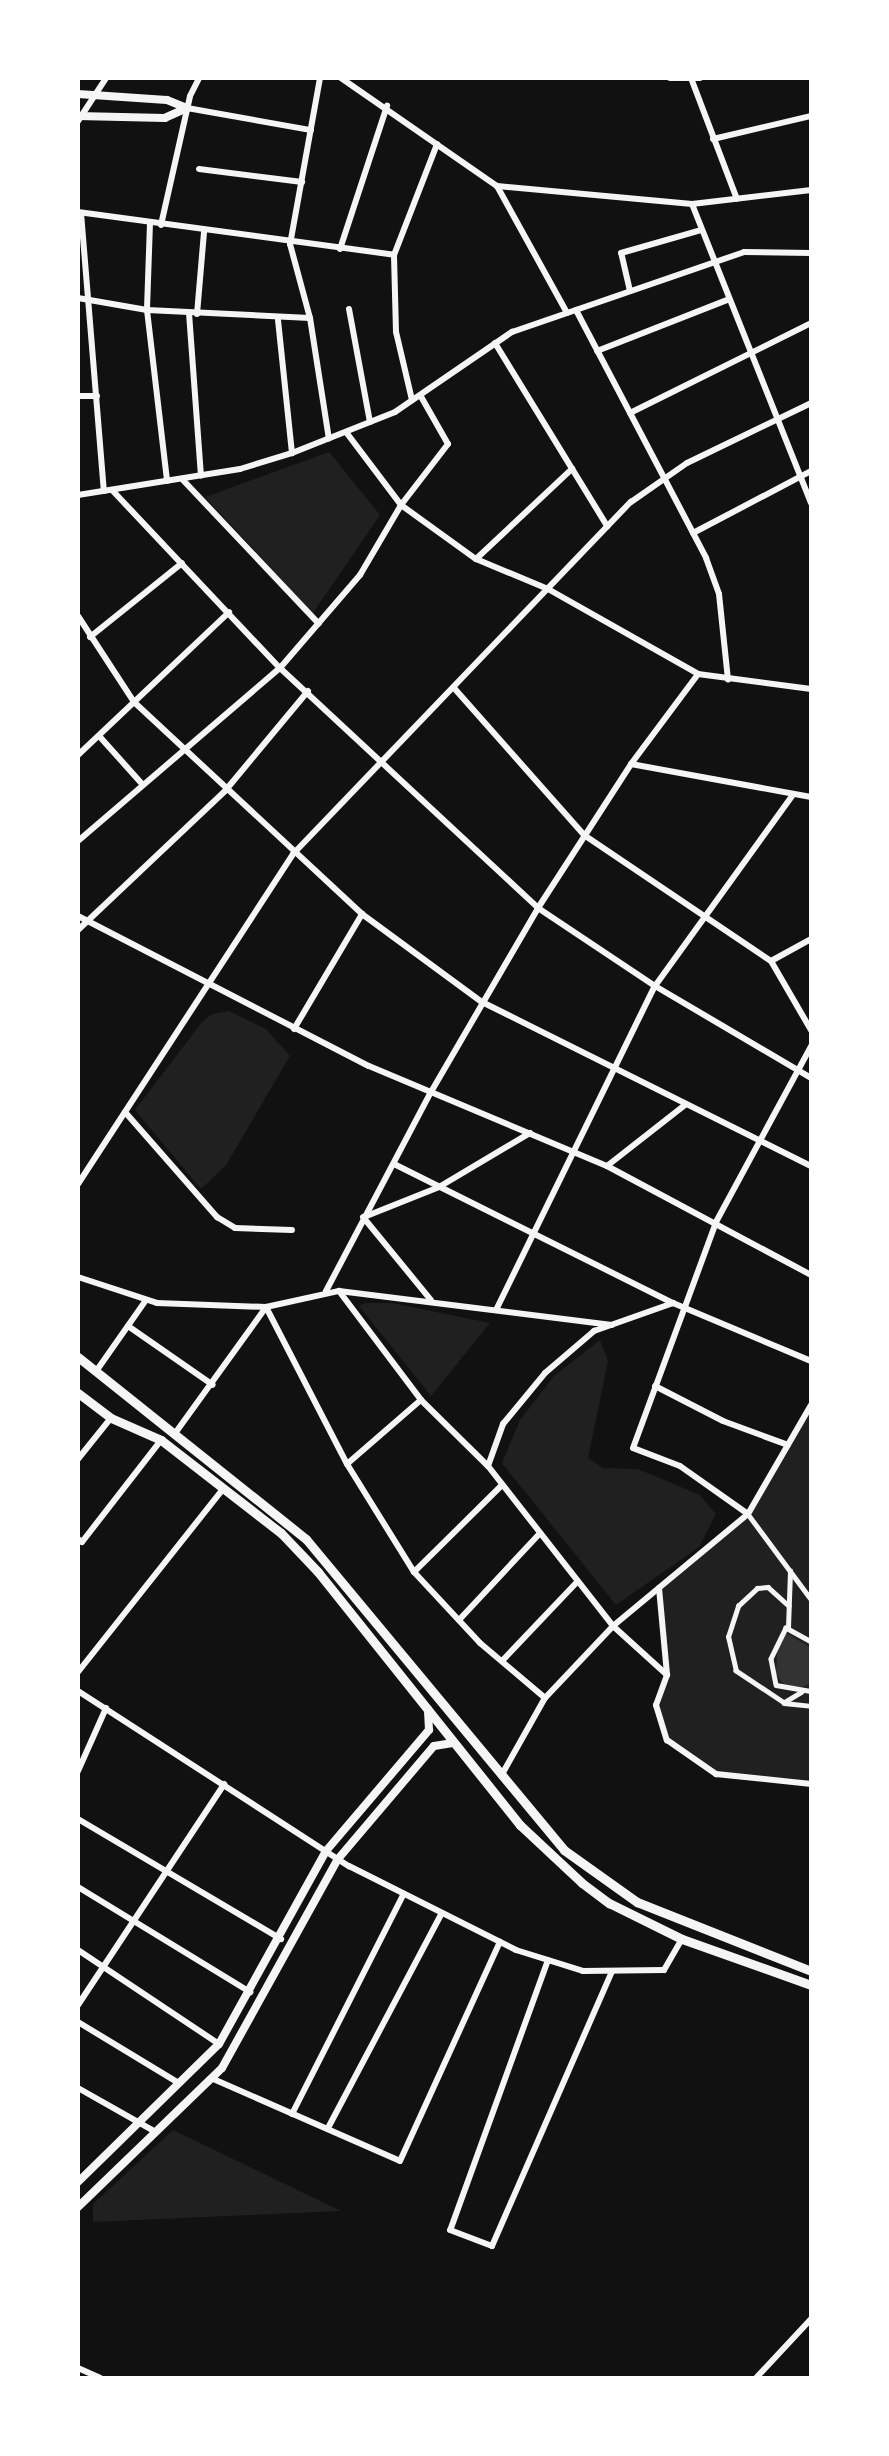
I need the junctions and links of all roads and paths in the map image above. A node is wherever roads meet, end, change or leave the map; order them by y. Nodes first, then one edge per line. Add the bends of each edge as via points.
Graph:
1 (106, 78) edge
2 (199, 78) edge
3 (320, 78) edge
4 (341, 78) edge
5 (670, 78) edge
6 (700, 78) edge
7 (691, 79) edge
8 (78, 94) edge
9 (95, 95) junction
10 (387, 106) junction
11 (187, 108) junction
12 (811, 116) edge
13 (79, 118) edge
14 (311, 130) junction
15 (713, 139) junction
16 (437, 144) junction
17 (199, 169) dead end
18 (302, 182) junction
19 (497, 186) junction
20 (811, 190) edge
21 (737, 199) junction
22 (692, 204) junction
23 (80, 212) edge
24 (150, 223) junction
25 (161, 225) junction
26 (700, 230) junction
27 (204, 232) junction
28 (290, 244) junction
29 (340, 249) junction
30 (811, 253) edge
31 (394, 255) junction
32 (712, 263) junction
33 (630, 291) junction
34 (78, 298) edge
35 (89, 299) junction
36 (727, 300) junction
37 (349, 309) dead end
38 (147, 310) junction
39 (576, 310) junction
40 (189, 313) junction
41 (567, 313) junction
42 (197, 314) junction
43 (310, 318) junction
44 (278, 320) junction
45 (811, 323) edge
46 (495, 343) junction
47 (597, 351) junction
48 (750, 352) junction
49 (420, 395) junction
50 (78, 396) edge
51 (97, 396) junction
52 (412, 400) junction
53 (811, 403) edge
54 (630, 413) junction
55 (781, 417) junction
56 (369, 422) junction
57 (346, 432) junction
58 (329, 439) junction
59 (292, 453) junction
60 (573, 469) junction
61 (811, 471) edge
62 (803, 475) junction
63 (201, 476) junction
64 (663, 477) junction
65 (182, 479) junction
66 (167, 481) junction
67 (112, 490) junction
68 (104, 491) junction
69 (78, 495) edge
70 (811, 504) edge
71 (401, 505) junction
72 (607, 525) junction
73 (693, 533) junction
74 (476, 559) junction
75 (182, 563) junction
76 (548, 589) junction
77 (229, 612) junction
78 (78, 616) edge
79 (319, 624) junction
80 (81, 627) edge
81 (90, 637) junction
82 (280, 668) junction
83 (698, 674) junction
84 (728, 680) junction
85 (454, 688) junction
86 (811, 689) edge
87 (308, 692) junction
88 (134, 702) junction
89 (100, 737) junction
90 (182, 752) junction
91 (78, 755) edge
92 (382, 762) junction
93 (631, 764) junction
94 (144, 785) junction
95 (225, 791) junction
96 (792, 796) junction
97 (811, 797) edge
98 (584, 835) junction
99 (78, 841) edge
100 (293, 855) junction
101 (538, 908) junction
102 (362, 914) junction
103 (78, 916) edge
104 (708, 918) junction
105 (84, 922) junction
106 (78, 930) edge
107 (811, 939) edge
108 (771, 961) junction
109 (206, 986) junction
110 (655, 986) junction
111 (482, 1002) junction
112 (294, 1029) junction
113 (811, 1030) edge
114 (811, 1046) edge
115 (614, 1067) junction
116 (798, 1071) junction
117 (811, 1078) edge
118 (431, 1092) junction
119 (686, 1104) junction
120 (124, 1112) junction
121 (530, 1133) junction
122 (760, 1141) junction
123 (571, 1151) junction
124 (394, 1164) junction
125 (607, 1166) junction
126 (811, 1166) edge
127 (78, 1185) edge
128 (439, 1187) junction
129 (363, 1217) junction
130 (716, 1222) junction
131 (292, 1230) dead end
132 (531, 1234) junction
133 (811, 1275) edge
134 (78, 1277) edge
135 (326, 1291) junction
136 (339, 1291) junction
137 (146, 1300) junction
138 (432, 1300) junction
139 (673, 1302) junction
140 (266, 1307) junction
141 (684, 1307) junction
142 (497, 1308) junction
143 (612, 1324) junction
144 (128, 1326) junction
145 (78, 1356) edge
146 (811, 1361) edge
147 (97, 1370) junction
148 (213, 1385) junction
149 (656, 1386) junction
150 (78, 1393) edge
151 (421, 1400) junction
152 (811, 1405) edge
153 (111, 1418) junction
154 (176, 1432) junction
155 (161, 1440) junction
156 (788, 1445) junction
157 (78, 1459) edge
158 (347, 1464) junction
159 (488, 1466) junction
160 (502, 1485) junction
161 (222, 1490) junction
162 (748, 1514) junction
163 (540, 1533) junction
164 (79, 1543) edge
165 (790, 1571) junction
166 (414, 1572) junction
167 (578, 1581) junction
168 (659, 1588) junction
169 (811, 1599) edge
170 (789, 1606) junction
171 (459, 1620) junction
172 (613, 1626) junction
173 (788, 1628) junction
174 (811, 1642) edge
175 (502, 1661) junction
176 (78, 1672) edge
177 (667, 1675) junction
178 (78, 1691) edge
179 (811, 1691) edge
180 (802, 1692) junction
181 (545, 1698) junction
182 (784, 1703) junction
183 (811, 1706) edge
184 (106, 1708) junction
185 (428, 1708) junction
186 (453, 1743) junction
187 (79, 1766) edge
188 (500, 1778) junction
189 (224, 1784) junction
190 (811, 1784) edge
191 (78, 1819) edge
192 (326, 1851) junction
193 (338, 1859) junction
194 (170, 1869) junction
195 (78, 1887) edge
196 (403, 1895) junction
197 (441, 1915) junction
198 (137, 1919) junction
199 (682, 1939) junction
200 (281, 1940) junction
201 (500, 1942) junction
202 (78, 1950) edge
203 (548, 1960) junction
204 (105, 1966) junction
205 (612, 1971) junction
206 (811, 1971) edge
207 (811, 1985) edge
208 (251, 1992) junction
209 (78, 2005) edge
210 (78, 2022) edge
211 (219, 2044) junction
212 (211, 2078) junction
213 (177, 2082) junction
214 (78, 2088) edge
215 (292, 2114) junction
216 (139, 2122) junction
217 (328, 2128) junction
218 (154, 2131) junction
219 (78, 2182) edge
220 (78, 2207) edge
221 (811, 2319) edge
222 (81, 2369) edge
223 (81, 2378) edge
224 (99, 2378) edge
225 (756, 2378) edge

1 - 9 street
2 - 11 street
3 - 14 street
4 - 10 street
5 - 7 street
6 - 7 street
7 - 15 street
8 - 9 street
9 - 11 street via 167,100
9 - 13 street
10 - 16 street
10 - 29 street
11 - 13 street via 165,118
11 - 14 street
11 - 25 street
12 - 15 street
14 - 18 street
15 - 21 street
16 - 19 street
16 - 31 street
17 - 18 street
18 - 28 street
19 - 22 street
19 - 41 street
20 - 21 street
21 - 22 street
22 - 26 street
23 - 24 street
23 - 35 street
24 - 25 street
24 - 38 street
25 - 27 street
26 - 32 street
26 - 33 street via 621,253
27 - 28 street
27 - 42 street
28 - 29 street
28 - 43 street
29 - 31 street
30 - 32 street via 744,252
31 - 52 street via 396,332
32 - 33 street
32 - 36 street
33 - 39 street
34 - 35 street
35 - 38 street
35 - 51 street
36 - 47 street
36 - 48 street
37 - 56 street
38 - 40 street
38 - 66 street
39 - 41 street
39 - 47 street
40 - 42 street
40 - 63 street
41 - 46 street
42 - 44 street
43 - 44 street
43 - 58 street
44 - 59 street
45 - 48 street
46 - 49 street
46 - 60 street
47 - 54 street
48 - 54 street
48 - 55 street
49 - 52 street
49 - 71 street via 448,444
50 - 51 street
51 - 68 street
52 - 56 street
53 - 55 street
54 - 64 street
55 - 62 street
55 - 64 street
56 - 57 street
57 - 58 street
57 - 71 street
58 - 59 street
59 - 63 street
60 - 72 street
60 - 74 street
61 - 62 street
62 - 70 street
62 - 73 street
63 - 65 street
64 - 72 street
64 - 73 street
65 - 66 street
65 - 79 street
66 - 67 street
67 - 68 street
67 - 75 street
68 - 69 street
71 - 74 street
71 - 79 street via 360,574
72 - 76 street
73 - 84 street via 719,594
74 - 76 street
75 - 77 street
75 - 81 street
76 - 83 street
76 - 85 street
77 - 82 street
77 - 88 street
78 - 80 street
79 - 82 street
80 - 81 street
81 - 88 street
82 - 87 street
82 - 90 street
83 - 84 street
83 - 93 street
84 - 86 street
85 - 92 street
85 - 98 street
87 - 92 street
87 - 95 street
88 - 89 street
88 - 90 street
89 - 91 street
89 - 94 street
90 - 94 street
90 - 95 street
92 - 100 street
92 - 101 street
93 - 96 street
93 - 98 street
94 - 99 street
95 - 100 street
95 - 105 street
96 - 97 street
96 - 104 street
98 - 101 street
98 - 104 street
100 - 102 street
100 - 109 street
101 - 110 street
101 - 111 street
102 - 111 street
102 - 112 street
103 - 105 street
104 - 108 street
104 - 110 street
105 - 106 street
105 - 109 street
107 - 108 street
108 - 113 street
109 - 112 street
109 - 120 street
110 - 115 street
110 - 116 street
111 - 115 street
111 - 118 street
112 - 118 street
114 - 116 street
115 - 119 street
115 - 123 street
116 - 117 street
116 - 122 street
118 - 121 street
118 - 124 street
119 - 122 street
119 - 125 street
120 - 127 street
120 - 131 street via 217,1217 235,1228
121 - 123 street
121 - 128 street
122 - 126 street
122 - 130 street
123 - 125 street
123 - 132 street
124 - 128 street
124 - 129 street
125 - 130 street
128 - 129 street
128 - 132 street
129 - 135 street
129 - 138 street
130 - 133 street
130 - 141 street
132 - 139 street
132 - 142 street
134 - 137 street
135 - 136 street
135 - 140 street
136 - 138 street
136 - 151 street
137 - 140 street
137 - 144 street
138 - 142 street
139 - 141 street
139 - 143 street
140 - 148 street
140 - 158 street
141 - 146 street
141 - 149 street
142 - 143 street
143 - 159 street via 594,1331 518,1403
144 - 147 street
144 - 148 street
145 - 147 main road
147 - 154 main road
148 - 154 street
149 - 156 street via 723,1421
149 - 162 street via 633,1448 680,1466
150 - 153 main road
151 - 158 street
151 - 159 street
152 - 156 street
153 - 155 main road
153 - 157 street
154 - 188 main road via 306,1539
155 - 161 main road
155 - 164 street
156 - 162 street
158 - 166 street
159 - 160 street
160 - 163 street
160 - 166 street
161 - 176 street
161 - 185 main road via 281,1533 318,1572
162 - 165 street
162 - 168 street
163 - 167 street
163 - 171 street
165 - 169 street
165 - 170 street
166 - 171 street
167 - 172 street
167 - 175 street
168 - 172 street
168 - 177 street
170 - 173 street
170 - 182 street via 768,1587 757,1588 738,1606 728,1637 736,1671
171 - 175 street
172 - 177 street
172 - 181 street
173 - 174 street
173 - 180 street via 773,1648 772,1678 786,1690
175 - 181 street
177 - 190 street via 657,1719 679,1751 716,1774
178 - 184 street
179 - 180 street
180 - 182 street
181 - 188 street
182 - 183 street
184 - 187 street
184 - 189 street
185 - 186 main road
185 - 192 street via 429,1730
186 - 193 street via 434,1746
186 - 199 main road via 520,1825 582,1883 609,1904
188 - 206 main road via 564,1850 613,1889
189 - 192 street
189 - 194 street
191 - 194 street
192 - 193 street
192 - 200 street
193 - 196 street
193 - 212 street
194 - 198 street
194 - 200 street
195 - 198 street
196 - 197 street
196 - 215 street
197 - 201 street
197 - 217 street
198 - 204 street
198 - 208 street
199 - 205 street via 664,1970
199 - 207 main road
200 - 208 street
201 - 203 street
201 - 217 street via 400,2161
202 - 204 street
203 - 205 street via 583,1971
203 - 205 street via 450,2230 492,2246
204 - 209 street
204 - 211 street
208 - 211 street
210 - 213 street
211 - 213 street
212 - 215 street
212 - 218 street
213 - 216 street
214 - 216 street
215 - 217 street
216 - 218 street
216 - 219 street
218 - 220 street
221 - 225 street
222 - 223 street
222 - 224 street

